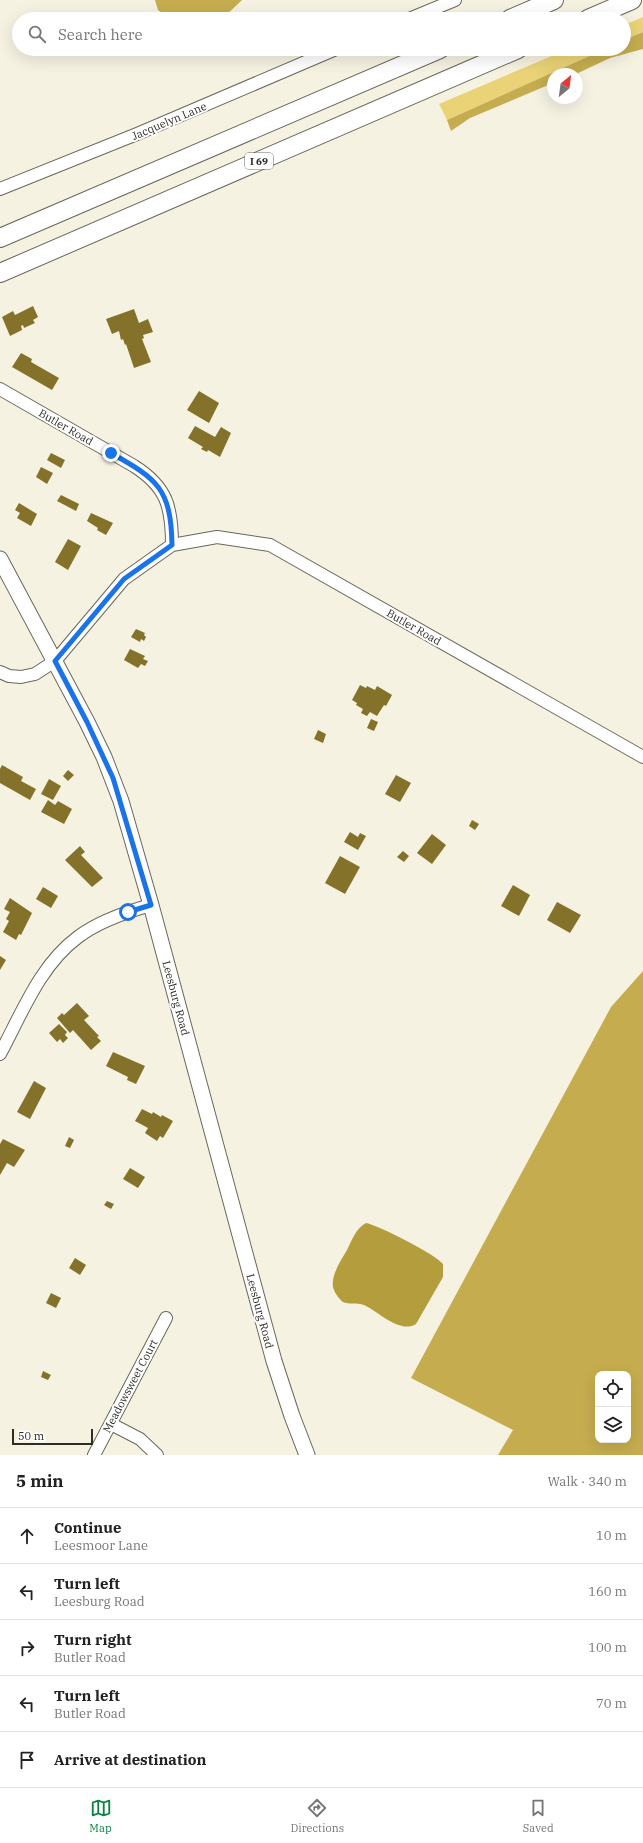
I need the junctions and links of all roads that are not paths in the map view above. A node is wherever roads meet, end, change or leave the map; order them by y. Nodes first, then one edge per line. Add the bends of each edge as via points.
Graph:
1 (455, 0) edge
2 (554, 0) edge
3 (632, 0) edge
4 (426, 12) edge
5 (526, 12) edge
6 (604, 12) edge
7 (320, 56) edge
8 (424, 56) edge
9 (502, 56) edge
10 (0, 190) edge
11 (0, 238) edge
12 (0, 272) edge
13 (0, 389) edge
14 (172, 545) junction
15 (0, 559) edge
16 (55, 661) junction
17 (0, 672) edge
18 (643, 757) edge
19 (151, 905) junction
20 (0, 1054) edge
21 (166, 1318) dead end
22 (111, 1424) junction
23 (94, 1455) edge
24 (157, 1455) edge
25 (306, 1455) edge

1 - 4 street
2 - 5 highway
3 - 6 highway
7 - 10 street, Jacquelyn Lane
8 - 11 highway
9 - 12 highway, I 69
13 - 14 street, Butler Road via 134,466 154,481 160,489 172,522
14 - 16 street, Butler Road via 124,579
14 - 18 street, Butler Road via 217,538 270,545
15 - 16 main road, Leesburg Road
16 - 17 street, Butler Road via 35,674 20,677
16 - 19 main road, Leesburg Road via 113,778
19 - 20 street via 99,924 78,936 59,953 43,974
19 - 25 main road, Leesburg Road via 274,1361
21 - 22 street, Meadowsweet Court
22 - 23 street, Meadowsweet Court
22 - 24 street via 140,1440

